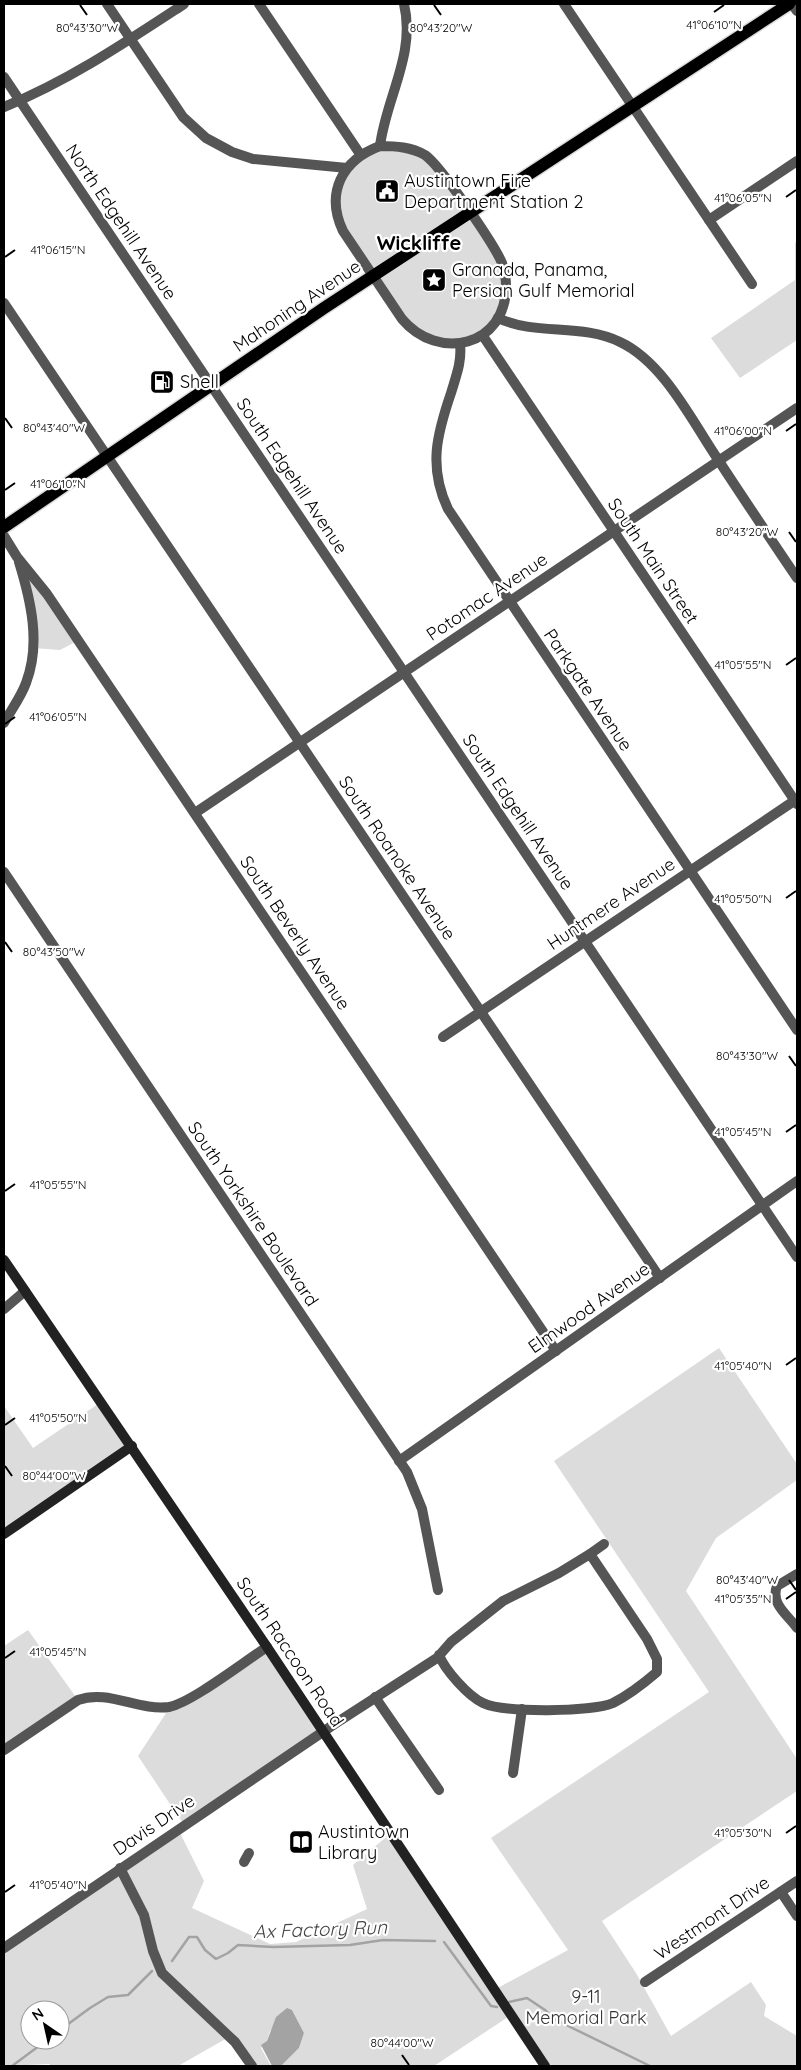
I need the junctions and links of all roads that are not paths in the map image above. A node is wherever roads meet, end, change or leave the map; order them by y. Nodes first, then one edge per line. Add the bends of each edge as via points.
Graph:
1 (107, 4) edge
2 (184, 4) edge
3 (259, 4) edge
4 (404, 4) edge
5 (564, 4) edge
6 (791, 4) edge
7 (797, 11) edge
8 (131, 39) junction
9 (4, 77) edge
10 (20, 100) junction
11 (633, 106) junction
12 (4, 107) edge
13 (380, 146) junction
14 (360, 154) junction
15 (797, 161) edge
16 (346, 168) junction
17 (469, 213) junction
18 (709, 220) junction
19 (373, 277) junction
20 (752, 284) dead end
21 (4, 303) edge
22 (498, 318) junction
23 (483, 336) junction
24 (460, 344) junction
25 (211, 386) junction
26 (797, 408) edge
27 (107, 456) junction
28 (718, 460) junction
29 (4, 527) edge
30 (614, 531) junction
31 (4, 536) edge
32 (17, 557) junction
33 (797, 578) edge
34 (509, 602) junction
35 (404, 672) junction
36 (4, 723) edge
37 (299, 742) junction
38 (796, 801) edge
39 (195, 813) junction
40 (690, 871) junction
41 (4, 872) edge
42 (586, 942) junction
43 (481, 1012) junction
44 (797, 1030) edge
45 (444, 1036) dead end
46 (797, 1181) edge
47 (763, 1205) junction
48 (797, 1257) edge
49 (4, 1260) edge
50 (660, 1278) junction
51 (25, 1290) junction
52 (4, 1309) edge
53 (556, 1351) junction
54 (132, 1446) junction
55 (399, 1461) junction
56 (4, 1534) edge
57 (604, 1544) dead end
58 (590, 1554) junction
59 (797, 1574) edge
60 (438, 1590) dead end
61 (797, 1628) edge
62 (266, 1647) junction
63 (439, 1655) junction
64 (375, 1697) junction
65 (522, 1710) junction
66 (323, 1732) junction
67 (4, 1750) edge
68 (513, 1773) dead end
69 (439, 1790) dead end
70 (120, 1868) junction
71 (797, 1881) edge
72 (781, 1892) junction
73 (797, 1916) edge
74 (4, 1948) edge
75 (645, 1982) dead end
76 (252, 2066) edge
77 (545, 2066) edge

1 - 8 street
2 - 8 street
3 - 14 street
4 - 13 street via 407,24 405,56 382,128
5 - 11 street
6 - 7 street
6 - 11 main road, Mahoning Avenue
8 - 10 street
8 - 16 street via 183,117 222,148 254,158
9 - 10 street, North Edgehill Avenue
10 - 12 street
10 - 25 street, North Edgehill Avenue
11 - 17 main road, Mahoning Avenue
11 - 18 street
13 - 14 street
13 - 17 street via 408,148 424,155 442,172
14 - 16 street
15 - 18 street
16 - 19 street via 337,195 338,217 343,231
17 - 19 main road, Mahoning Avenue
17 - 22 street via 504,271 506,291
18 - 20 street
19 - 24 street via 414,331 437,342
19 - 25 main road, Mahoning Avenue
21 - 27 street, South Roanoke Avenue
22 - 23 street
22 - 28 street via 514,326 594,332 635,350 659,373
23 - 24 street
23 - 30 street, South Main Street
24 - 34 street, Parkgate Avenue via 461,362 436,446 438,480 448,509
25 - 27 main road, Mahoning Avenue
25 - 35 street, South Edgehill Avenue
26 - 28 street, Potomac Avenue
27 - 29 main road, Mahoning Avenue
27 - 37 street, South Roanoke Avenue
28 - 30 street, Potomac Avenue
28 - 33 street
30 - 34 street, Potomac Avenue
30 - 38 street, South Main Street
31 - 32 street, South Beverly Avenue
32 - 36 street via 32,613 32,656 26,682
32 - 39 street, South Beverly Avenue via 48,594
34 - 35 street, Potomac Avenue
34 - 40 street, Parkgate Avenue
35 - 37 street, Potomac Avenue
35 - 42 street, South Edgehill Avenue
37 - 39 street, Potomac Avenue
37 - 43 street, South Roanoke Avenue
38 - 40 street, Huntmere Avenue
39 - 53 street, South Beverly Avenue
40 - 42 street, Huntmere Avenue
40 - 44 street, Parkgate Avenue
41 - 55 street, South Yorkshire Boulevard
42 - 43 street, Huntmere Avenue
42 - 47 street, South Edgehill Avenue
43 - 45 street, Huntmere Avenue
43 - 50 street, South Roanoke Avenue
46 - 47 street, Elmwood Avenue
47 - 48 street, South Edgehill Avenue
47 - 50 street, Elmwood Avenue
49 - 51 street, South Raccoon Road
50 - 53 street, Elmwood Avenue
51 - 52 street
51 - 54 street, South Raccoon Road
53 - 55 street, Elmwood Avenue
54 - 56 street
54 - 62 street, South Raccoon Road
55 - 60 street, South Yorkshire Boulevard via 422,1509
57 - 58 street, Davis Drive
58 - 63 street, Davis Drive via 503,1601
58 - 65 street via 647,1640 657,1659 657,1672 638,1688 598,1707
59 - 61 street via 782,1581 775,1591 779,1607
62 - 66 street, South Raccoon Road
62 - 67 street via 179,1704 159,1707 101,1696 87,1697
63 - 64 street, Davis Drive
63 - 65 street via 458,1682 483,1703
64 - 66 street, Davis Drive
64 - 69 street
65 - 68 street
66 - 70 street, Davis Drive
66 - 77 street, South Raccoon Road
70 - 74 street, Davis Drive
70 - 76 street via 144,1915 162,1973 229,2037
71 - 72 street, Westmont Drive
72 - 73 street
72 - 75 street, Westmont Drive

